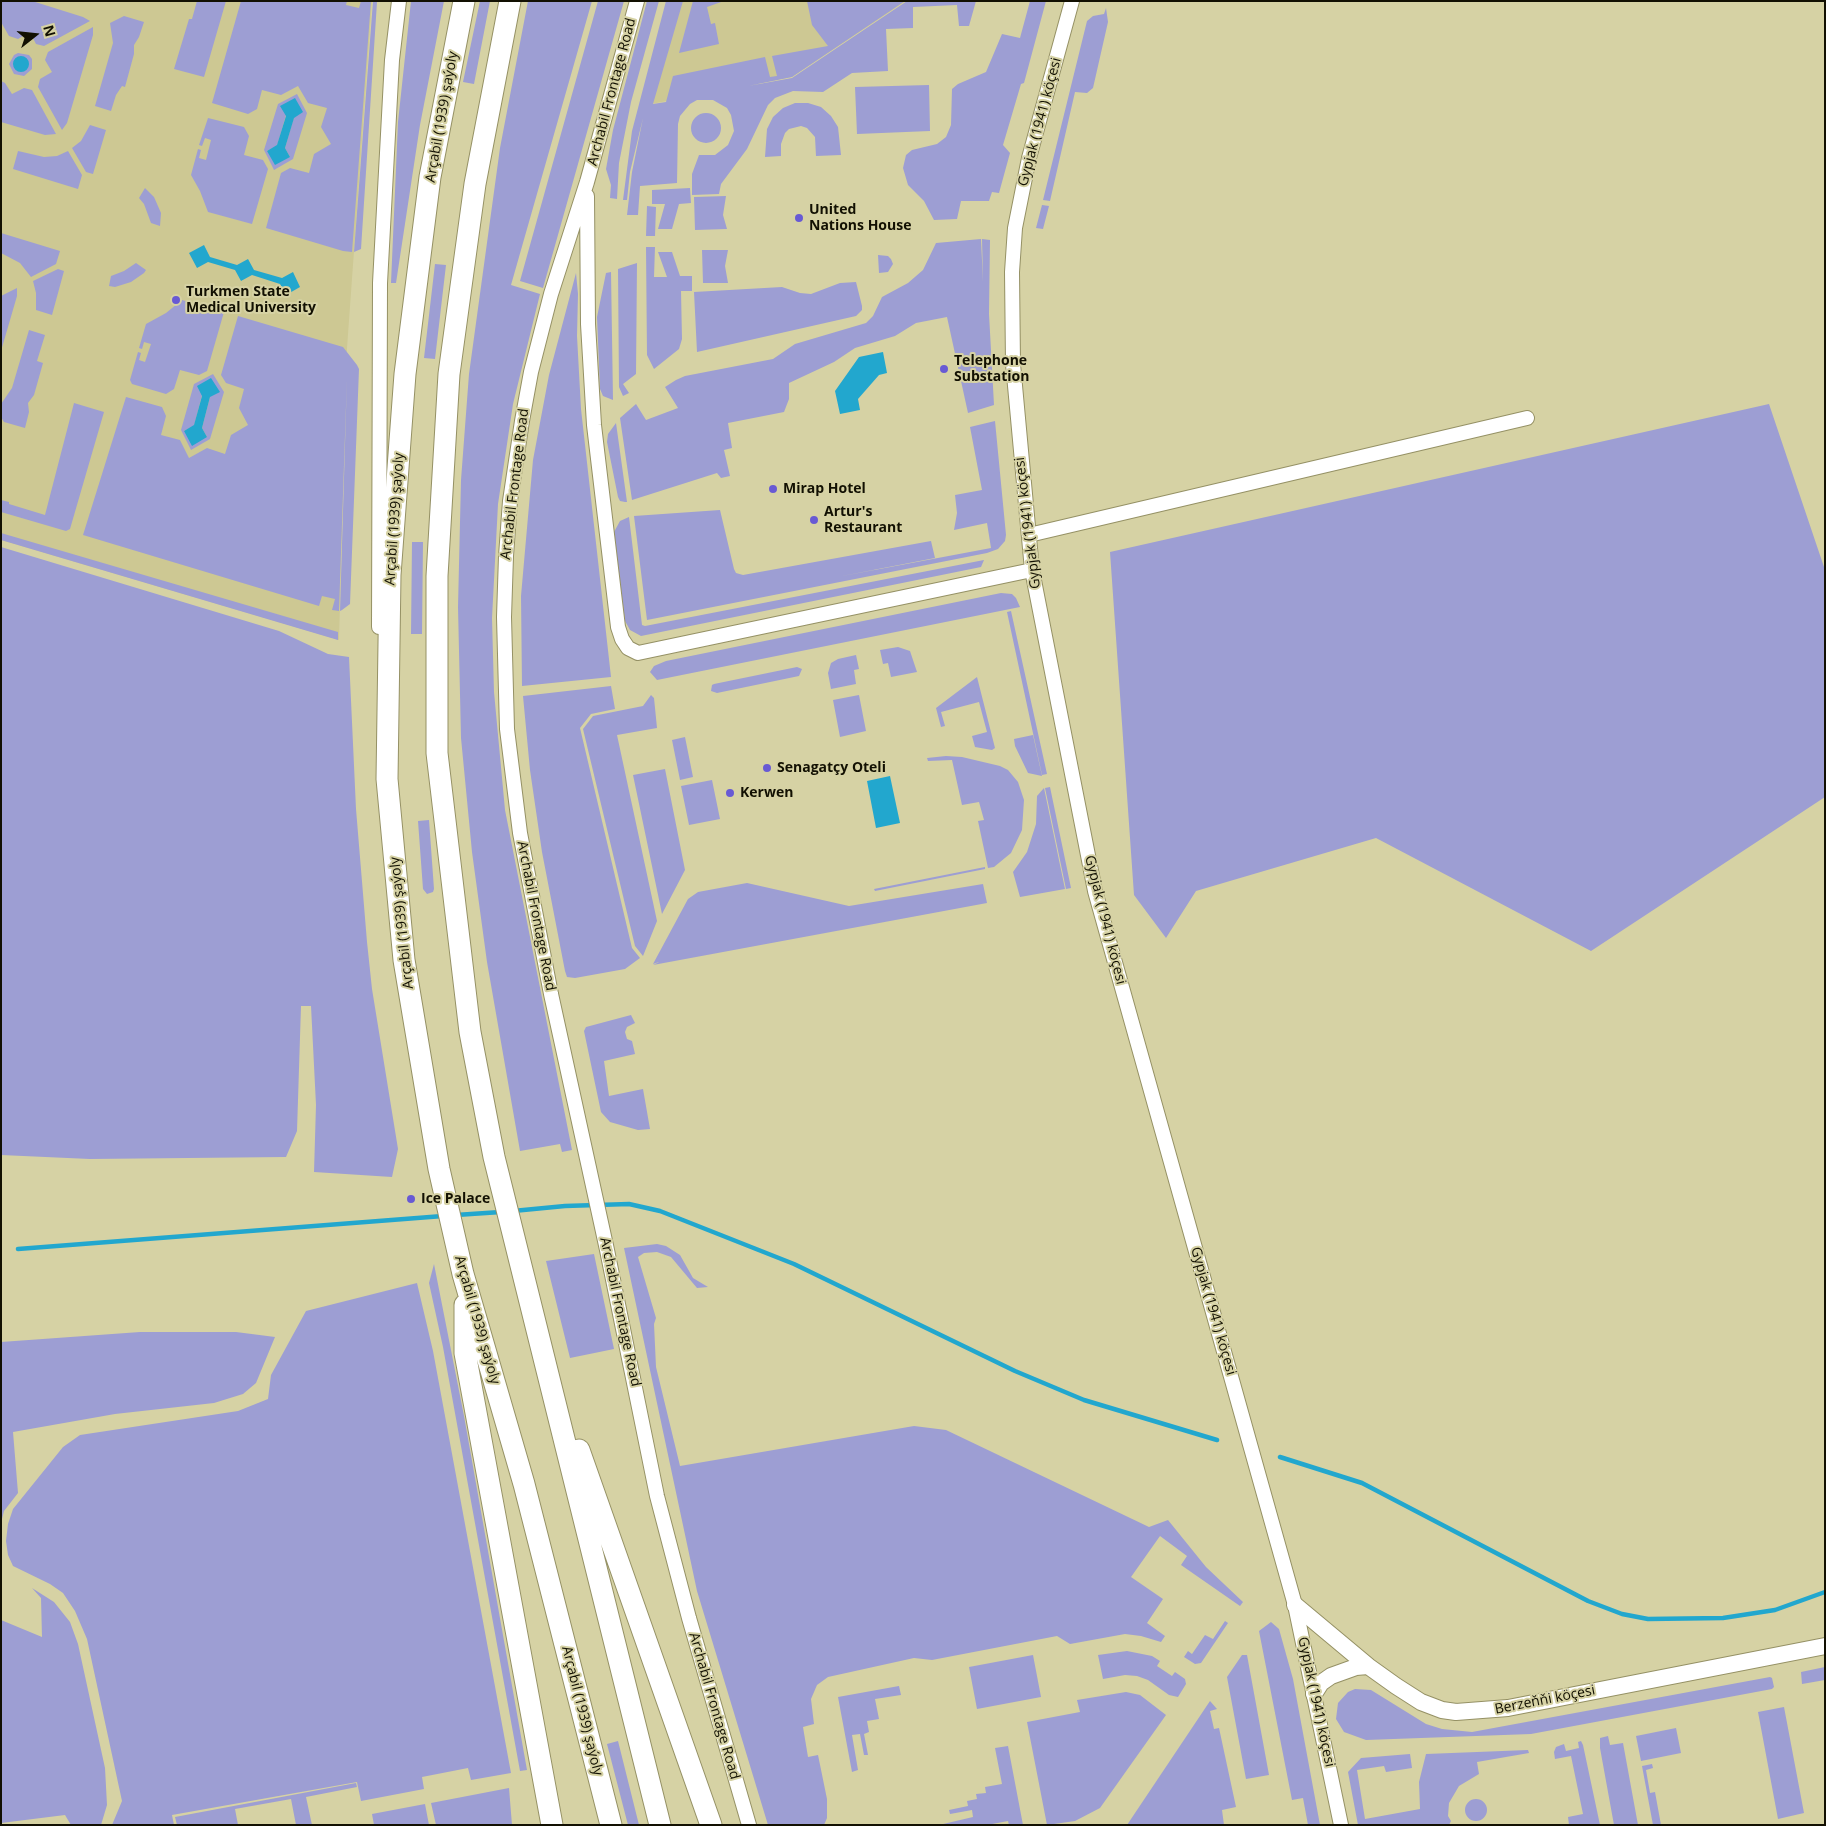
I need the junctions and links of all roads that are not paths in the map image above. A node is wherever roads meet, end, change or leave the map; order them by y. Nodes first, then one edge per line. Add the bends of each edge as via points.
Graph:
1 (399, 1) edge
2 (464, 1) edge
3 (510, 1) edge
4 (636, 1) edge
5 (1072, 1) edge
6 (587, 182) junction
7 (1527, 418) dead end
8 (1029, 535) junction
9 (1032, 570) junction
10 (387, 779) junction
11 (521, 1269) junction
12 (464, 1277) junction
13 (1295, 1605) junction
14 (1825, 1646) edge
15 (1368, 1666) junction
16 (1314, 1694) junction
17 (552, 1825) edge
18 (611, 1825) edge
19 (660, 1825) edge
20 (711, 1825) edge
21 (749, 1825) edge
22 (1341, 1825) edge

1 - 10 street via 392,60 380,283 379,630
2 - 10 main road, Arçabil (1939) şaýoly via 430,177 405,374 390,575
3 - 11 main road via 474,184 450,374 437,576 437,753 470,1032 494,1157
4 - 6 street, Archabil Frontage Road
5 - 8 street, Gypjak (1941) köçesi via 1029,158 1015,228 1012,364
6 - 9 street via 588,324 594,425 618,627 628,648 638,653
6 - 21 street, Archabil Frontage Road via 531,372 510,501 504,618 507,729 514,798 551,994 657,1496
7 - 8 street
8 - 9 street, Gypjak (1941) köçesi
9 - 13 street, Gypjak (1941) köçesi via 1095,891
10 - 12 main road, Arçabil (1939) şaýoly via 404,960 438,1169
11 - 19 main road
11 - 20 main road via 585,1468
12 - 17 main road via 465,1353
12 - 18 main road, Arçabil (1939) şaýoly via 524,1484
13 - 15 street, Berzeňňi köçesi
13 - 16 street, Gypjak (1941) köçesi
14 - 15 street, Berzeňňi köçesi via 1508,1708 1471,1712 1442,1710 1421,1702
15 - 16 street via 1331,1676
16 - 22 street, Gypjak (1941) köçesi

